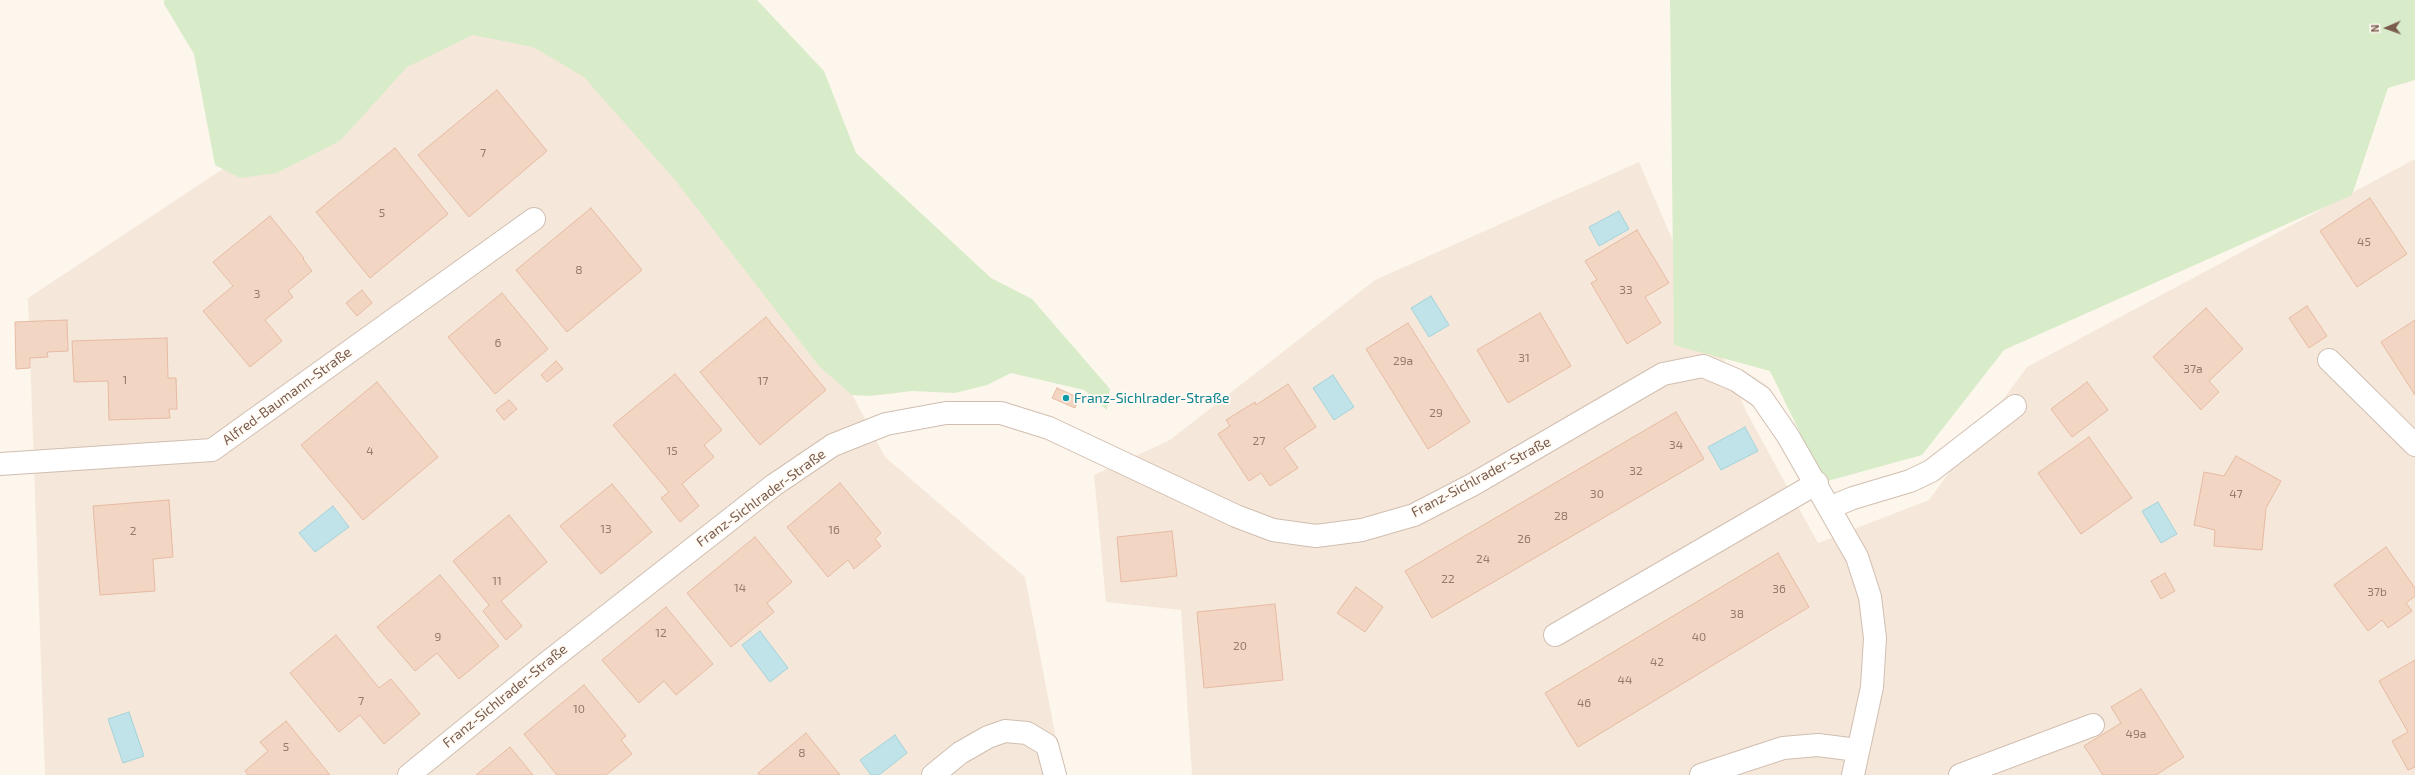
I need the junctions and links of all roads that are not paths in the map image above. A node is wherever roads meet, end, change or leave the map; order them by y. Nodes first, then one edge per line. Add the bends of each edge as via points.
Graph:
1 (534, 220) dead end
2 (2329, 360) dead end
3 (2016, 406) dead end
4 (2415, 445) edge
5 (0, 464) edge
6 (1817, 483) junction
7 (1831, 507) junction
8 (1555, 635) dead end
9 (2093, 725) dead end
10 (1857, 750) junction
11 (409, 775) edge
12 (933, 775) edge
13 (1055, 775) edge
14 (1701, 775) edge
15 (1853, 775) edge
16 (1960, 775) edge

1 - 5 street, Alfred-Baumann-Straße via 212,450
2 - 4 street
3 - 7 street via 1931,471 1910,481
6 - 7 street, Franz-Sichlrader-Straße
6 - 8 street
6 - 11 street, Franz-Sichlrader-Straße via 1761,397 1736,380 1702,366 1663,374 1414,515 1362,530 1316,536 1274,530 1242,518 1049,428 1001,413 946,413 886,424 833,445 774,484
7 - 10 street, Franz-Sichlrader-Straße via 1857,557 1870,597 1875,638 1872,687
9 - 16 street
10 - 14 street via 1818,746 1783,748
10 - 15 street, Franz-Sichlrader-Straße
12 - 13 street via 960,753 988,737 1005,731 1027,732 1047,745

